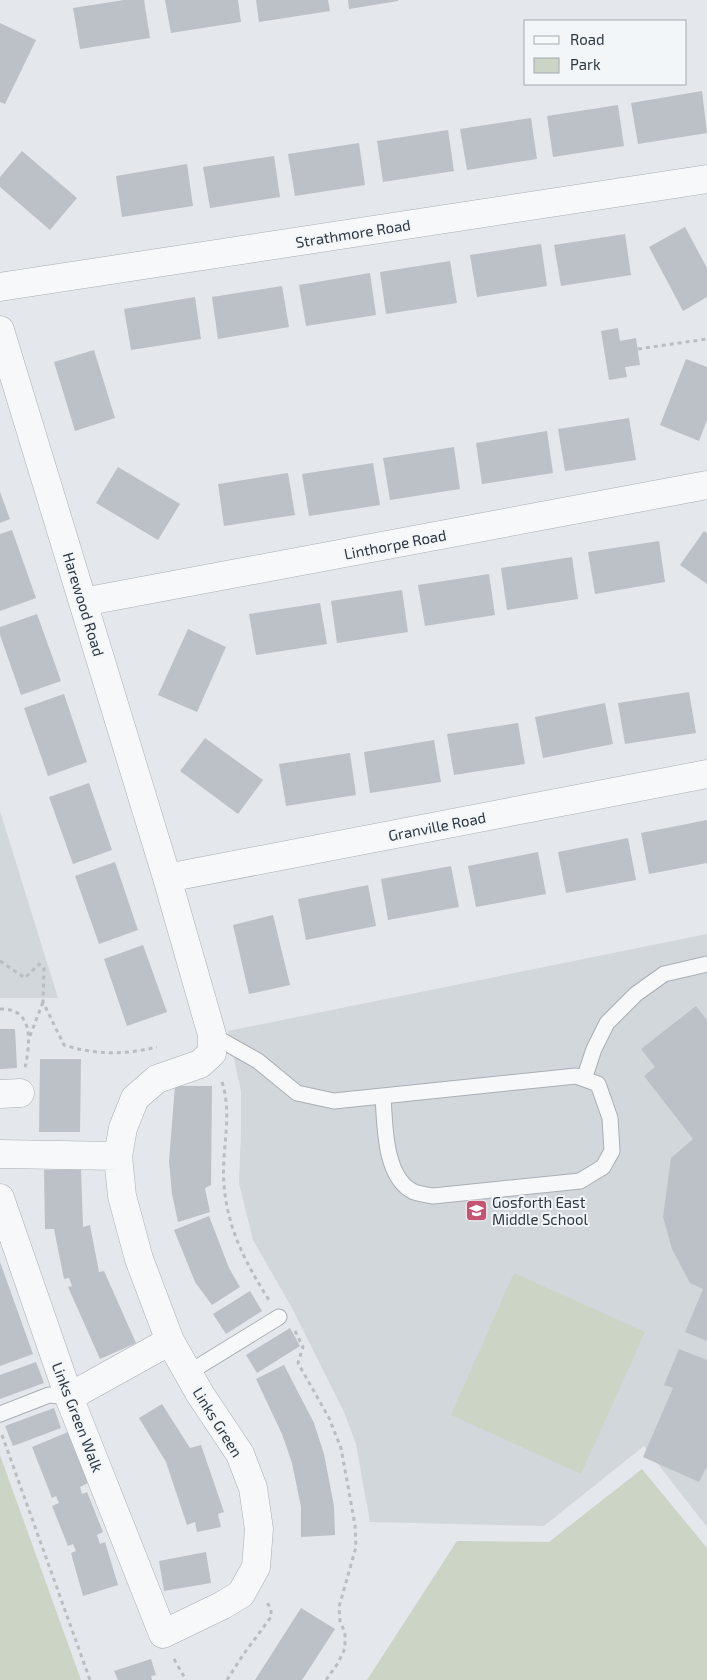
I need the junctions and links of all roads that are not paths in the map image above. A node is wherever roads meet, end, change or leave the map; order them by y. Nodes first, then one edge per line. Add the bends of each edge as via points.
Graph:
1 (707, 179) edge
2 (0, 287) edge
3 (0, 330) edge
4 (707, 485) edge
5 (83, 602) junction
6 (707, 774) edge
7 (167, 878) junction
8 (707, 964) edge
9 (212, 1044) junction
10 (584, 1079) junction
11 (383, 1096) junction
12 (0, 1154) edge
13 (118, 1156) junction
14 (0, 1198) edge
15 (279, 1317) road end
16 (170, 1341) junction
17 (188, 1373) junction
18 (69, 1397) junction
19 (0, 1414) edge
20 (163, 1634) joint

1 - 2 street, Strathmore Road
3 - 5 street, Harewood Road
4 - 5 street, Linthorpe Road
5 - 7 street, Harewood Road
6 - 7 street, Granville Road
7 - 9 street, Harewood Road
8 - 10 lane via 664,974 636,994 607,1023
9 - 11 lane via 258,1061 297,1093 334,1102
9 - 13 street, Links Green via 200,1064 157,1079 135,1098 123,1128
10 - 11 lane via 576,1076
10 - 11 lane via 598,1084 610,1118 612,1151 603,1167 580,1181 433,1196 414,1192 399,1178 388,1156
12 - 13 street
13 - 16 street, Links Green via 122,1196 139,1259
14 - 18 street, Links Green Walk
15 - 17 lane
16 - 17 street, Links Green
16 - 18 street
17 - 20 street, Links Green via 240,1454 253,1488 259,1529 256,1566 241,1594
18 - 19 lane via 49,1395
18 - 20 street, Links Green Walk

